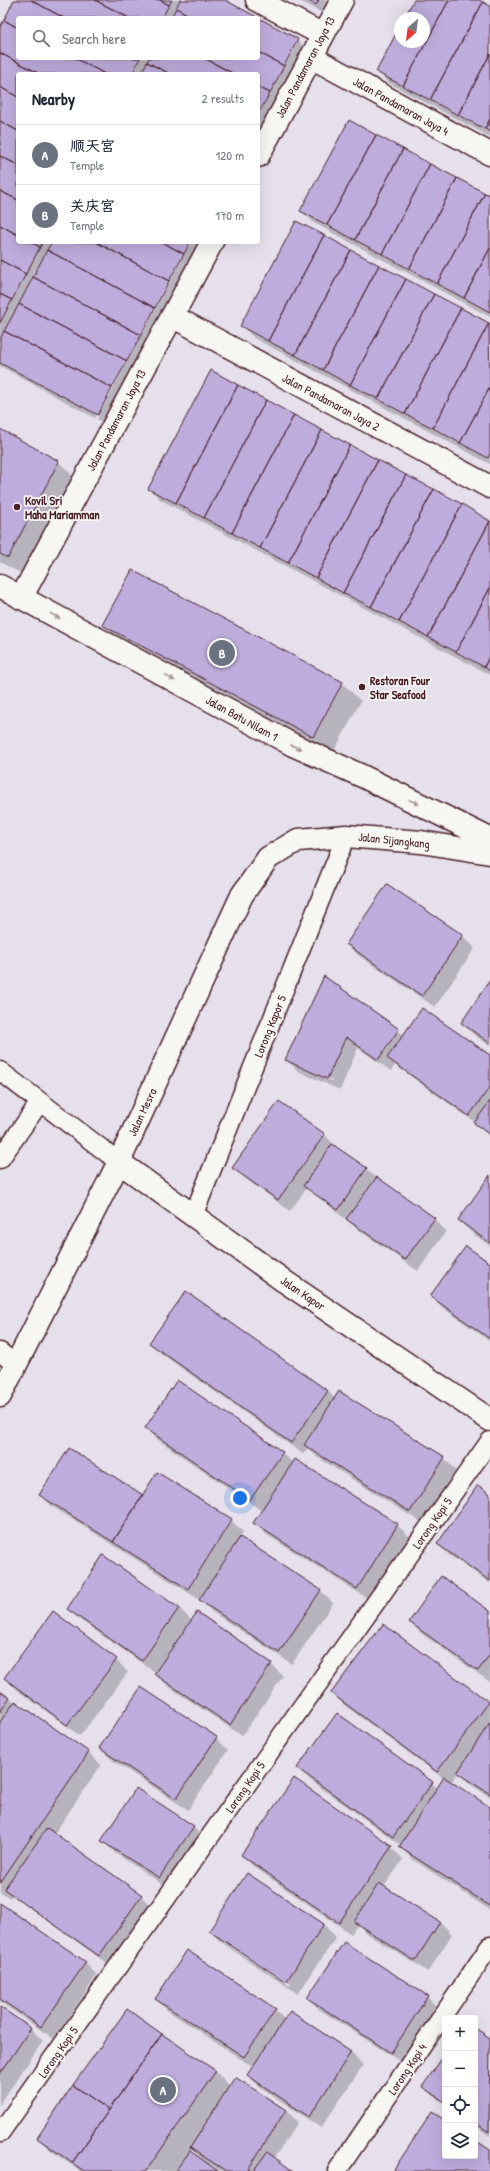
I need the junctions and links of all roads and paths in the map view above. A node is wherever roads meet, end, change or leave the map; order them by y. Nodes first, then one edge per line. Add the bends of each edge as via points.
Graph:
1 (257, 0) edge
2 (342, 0) edge
3 (323, 35) junction
4 (311, 57) junction
5 (260, 152) edge
6 (490, 154) edge
7 (211, 244) edge
8 (172, 316) junction
9 (490, 487) edge
10 (0, 586) edge
11 (21, 598) junction
12 (346, 836) junction
13 (490, 839) edge
14 (298, 840) joint
15 (490, 853) edge
16 (0, 1071) edge
17 (40, 1102) junction
18 (0, 1159) edge
19 (119, 1162) junction
20 (193, 1216) junction
21 (8, 1359) edge
22 (0, 1396) edge
23 (490, 1420) edge
24 (490, 1441) edge
25 (490, 1946) edge
26 (0, 2133) edge
27 (337, 2171) edge

1 - 3 street
2 - 3 street, Jalan Pandamaran Jaya 13
3 - 4 street, Jalan Pandamaran Jaya 13
4 - 5 street, Jalan Pandamaran Jaya 13
4 - 6 street, Jalan Pandamaran Jaya 4
7 - 8 street, Jalan Pandamaran Jaya 13
8 - 9 street, Jalan Pandamaran Jaya 2
8 - 11 street, Jalan Pandamaran Jaya 13
10 - 11 street, Jalan Batu Nilam 1
11 -> 13 street, Jalan Batu Nilam 1 via 292,745 362,776
12 - 14 street, Jalan Sijangkang
12 - 15 street, Jalan Sijangkang via 421,842
12 - 20 lane, Lorong Kapor 5
14 - 19 street, Jalan Mesra via 268,858 242,895
16 - 17 lane
17 - 18 lane
17 - 19 lane
19 - 20 street, Jalan Kapor
19 - 21 street, Jalan Mesra
20 - 23 street, Jalan Kapor via 284,1281
21 - 22 street, Jalan Mesra
24 - 26 lane, Lorong Kopi 5
25 - 27 lane, Lorong Kopi 4

